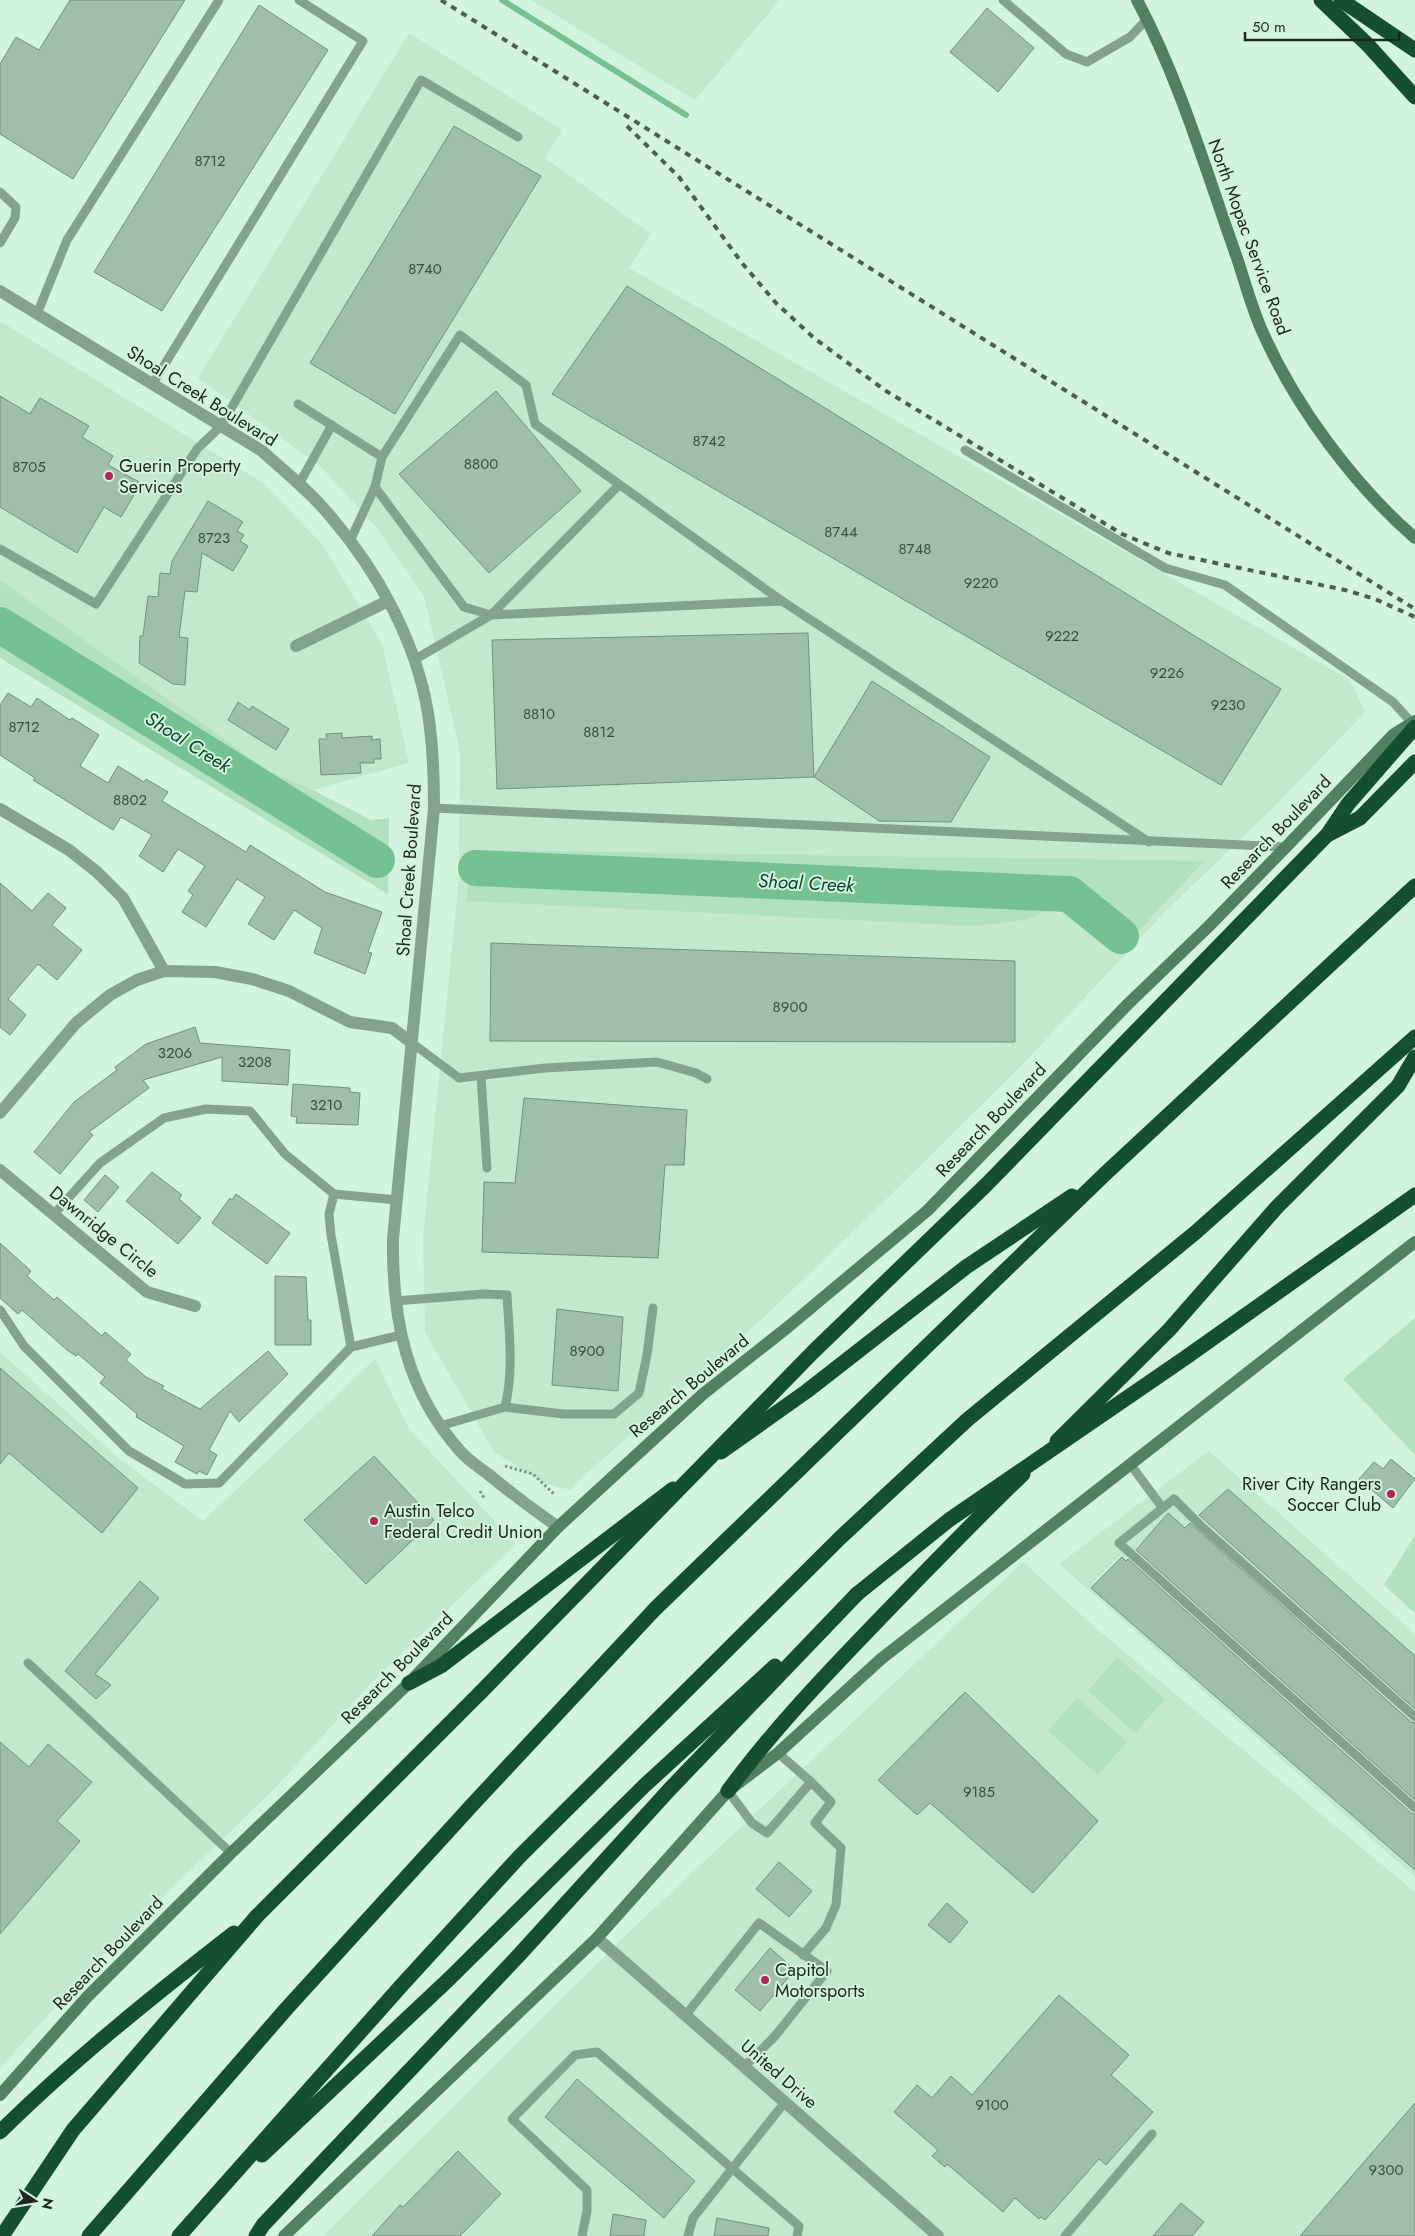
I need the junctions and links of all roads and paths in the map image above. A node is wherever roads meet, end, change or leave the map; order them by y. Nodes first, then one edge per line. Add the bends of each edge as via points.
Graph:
1 (219, 0) edge
2 (299, 0) edge
3 (1003, 0) edge
4 (1137, 0) edge
5 (1321, 0) edge
6 (1341, 0) edge
7 (1147, 19) junction
8 (1415, 50) edge
9 (1415, 97) edge
10 (518, 137) dead end
11 (0, 192) edge
12 (0, 243) edge
13 (0, 291) edge
14 (37, 314) junction
15 (152, 385) junction
16 (298, 404) dead end
17 (332, 425) junction
18 (221, 426) junction
19 (965, 450) dead end
20 (382, 456) junction
21 (299, 484) junction
22 (619, 484) junction
23 (375, 487) junction
24 (1415, 538) edge
25 (350, 541) junction
26 (0, 549) edge
27 (388, 600) junction
28 (782, 601) junction
29 (491, 615) junction
30 (296, 646) dead end
31 (414, 660) junction
32 (1414, 723) edge
33 (1415, 762) edge
34 (0, 808) edge
35 (434, 808) junction
36 (1328, 834) junction
37 (1149, 842) junction
38 (1286, 847) junction
39 (1415, 886) edge
40 (164, 970) junction
41 (1415, 1037) edge
42 (412, 1043) junction
43 (1415, 1057) edge
44 (481, 1076) junction
45 (707, 1079) dead end
46 (0, 1113) edge
47 (487, 1168) dead end
48 (0, 1170) edge
49 (1106, 1173) junction
50 (334, 1194) junction
51 (1415, 1195) edge
52 (397, 1200) junction
53 (54, 1214) junction
54 (1415, 1242) edge
55 (395, 1301) junction
56 (196, 1306) dead end
57 (652, 1308) dead end
58 (0, 1310) edge
59 (401, 1335) junction
60 (351, 1347) junction
61 (505, 1407) junction
62 (440, 1426) junction
63 (1130, 1464) junction
64 (533, 1474) dead end
65 (555, 1496) dead end
66 (1162, 1508) junction
67 (558, 1527) junction
68 (857, 1594) junction
69 (28, 1663) dead end
70 (409, 1683) junction
71 (1415, 1717) edge
72 (778, 1752) junction
73 (811, 1782) junction
74 (728, 1791) junction
75 (1415, 1808) edge
76 (230, 1853) junction
77 (257, 1916) junction
78 (597, 1938) junction
79 (803, 1955) junction
80 (685, 2016) junction
81 (744, 2067) junction
82 (0, 2095) edge
83 (785, 2102) junction
84 (0, 2132) edge
85 (1152, 2134) dead end
86 (733, 2171) junction
87 (217, 2193) junction
88 (2, 2236) edge
89 (89, 2236) edge
90 (179, 2236) edge
91 (256, 2236) edge
92 (284, 2236) edge
93 (582, 2236) edge
94 (688, 2236) edge
95 (797, 2236) edge
96 (938, 2236) edge
97 (1065, 2236) edge

1 - 14 lane via 67,240
2 - 15 lane via 362,41
3 - 7 lane via 1066,54 1087,62 1130,37
4 - 7 main road, North Mopac Service Road
5 - 9 highway
6 - 8 highway
7 - 24 main road, North Mopac Service Road via 1187,117 1263,332 1288,381 1359,482
10 - 18 lane via 421,80
11 - 12 lane via 16,207 15,218
13 - 14 street, Shoal Creek Boulevard
14 - 15 street, Shoal Creek Boulevard
15 - 18 street, Shoal Creek Boulevard
16 - 17 lane
17 - 20 lane
17 - 21 lane
18 - 21 street, Shoal Creek Boulevard via 262,451
18 - 26 lane via 197,449 96,604
19 - 32 lane via 1165,568 1225,585 1393,702
20 - 22 lane via 460,335 526,385 535,424
20 - 23 lane
21 - 25 street, Shoal Creek Boulevard
22 - 28 lane
22 - 29 lane
23 - 25 lane
23 - 29 lane via 464,607
25 - 27 street, Shoal Creek Boulevard
27 - 30 street
27 - 31 street, Shoal Creek Boulevard
28 - 29 lane
28 - 37 lane
29 - 31 lane
31 - 35 street, Shoal Creek Boulevard via 428,712
32 - 36 highway via 1348,804
32 - 38 main road, Research Boulevard via 1394,734
33 - 36 highway via 1360,818
34 - 40 street via 97,872 123,898
35 - 37 lane
35 - 42 street, Shoal Creek Boulevard
36 - 77 highway, bridge via 987,1184 813,1352
37 - 38 lane
38 - 67 main road, Research Boulevard via 1121,1010 927,1211 703,1394
39 - 49 highway
40 - 42 street via 215,972 252,979 289,991 350,1022 392,1028
40 - 46 street via 110,995 76,1024
41 - 87 highway via 1196,1232 967,1420 840,1538 520,1856
42 - 44 lane via 459,1078
42 - 52 street, Shoal Creek Boulevard
43 - 74 highway via 1398,1086 1277,1207 1169,1330 958,1538 824,1678 752,1758
44 - 45 lane via 545,1068 658,1062
44 - 47 lane
48 - 53 street, Dawnridge Circle
49 - 70 highway via 966,1267 807,1391 740,1438 441,1666
49 - 89 highway via 655,1609 287,2008
50 - 52 lane
50 - 53 lane via 285,1154 250,1111 206,1109 164,1118 100,1163
50 - 60 lane via 329,1214 331,1235
51 - 68 highway, bridge via 949,1520
52 - 55 street, Shoal Creek Boulevard via 392,1281
53 - 56 street, Dawnridge Circle via 147,1292
54 - 63 main road
55 - 59 street, Shoal Creek Boulevard
55 - 61 lane via 507,1295 509,1393
57 - 61 lane via 639,1393 614,1414 563,1414
58 - 60 lane via 24,1346 129,1452 185,1484 219,1483
59 - 60 lane
59 - 62 street, Shoal Creek Boulevard via 414,1378
61 - 62 lane
62 - 67 street, Shoal Creek Boulevard via 462,1454
63 - 66 lane
63 - 72 main road via 881,1658
64 - 65 path
66 - 71 lane via 1174,1500
66 - 75 lane via 1119,1543
67 - 70 main road, Research Boulevard
68 - 87 highway via 644,1786 297,2124
68 - 91 highway via 670,1790
69 - 76 lane
70 - 76 main road, Research Boulevard
72 - 73 lane
72 - 74 main road
73 - 74 lane via 767,1833 752,1823
73 - 79 lane via 830,1802 815,1823 841,1848 836,1905 826,1928
74 - 78 main road
76 - 82 main road, Research Boulevard via 88,1996
77 - 84 highway via 139,2007
77 - 88 highway via 74,2130
78 - 80 street, United Drive
78 - 92 main road
79 - 80 lane via 759,1924
79 - 81 lane via 826,1971 775,2036
80 - 81 street, United Drive
81 - 83 street, United Drive
83 - 86 lane
83 - 96 street, United Drive
85 - 97 lane
86 - 93 lane via 597,2052 575,2055 512,2119 587,2190
86 - 94 lane via 694,2218
86 - 95 lane via 799,2226
87 - 90 highway

